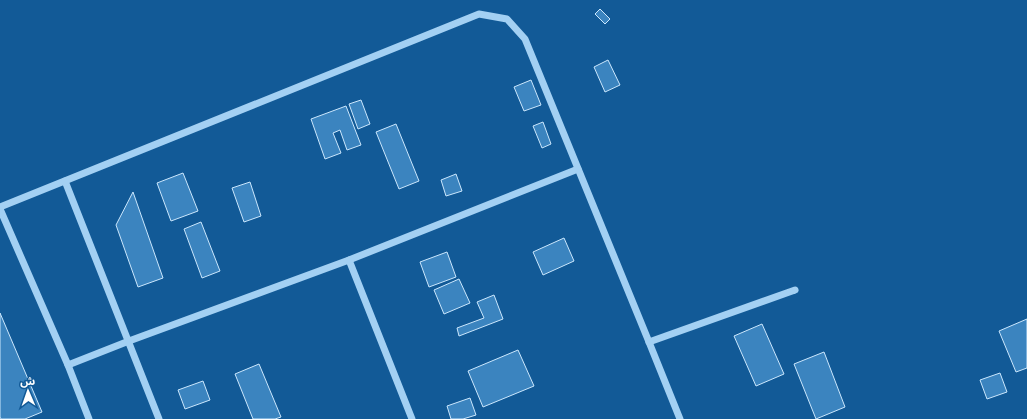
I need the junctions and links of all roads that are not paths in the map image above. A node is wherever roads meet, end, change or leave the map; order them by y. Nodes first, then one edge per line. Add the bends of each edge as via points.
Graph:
1 (578, 168) junction
2 (65, 181) junction
3 (0, 208) edge
4 (348, 260) junction
5 (795, 290) dead end
6 (128, 341) junction
7 (649, 342) junction
8 (68, 365) junction
9 (89, 419) edge
10 (159, 419) edge
11 (412, 419) edge
12 (680, 419) edge

1 - 2 street via 525,39 507,19 479,14
1 - 4 street
1 - 7 street
2 - 3 street
2 - 6 street
3 - 8 street
4 - 6 street
4 - 11 street
5 - 7 street
6 - 8 street
6 - 10 street
7 - 12 street
8 - 9 street

